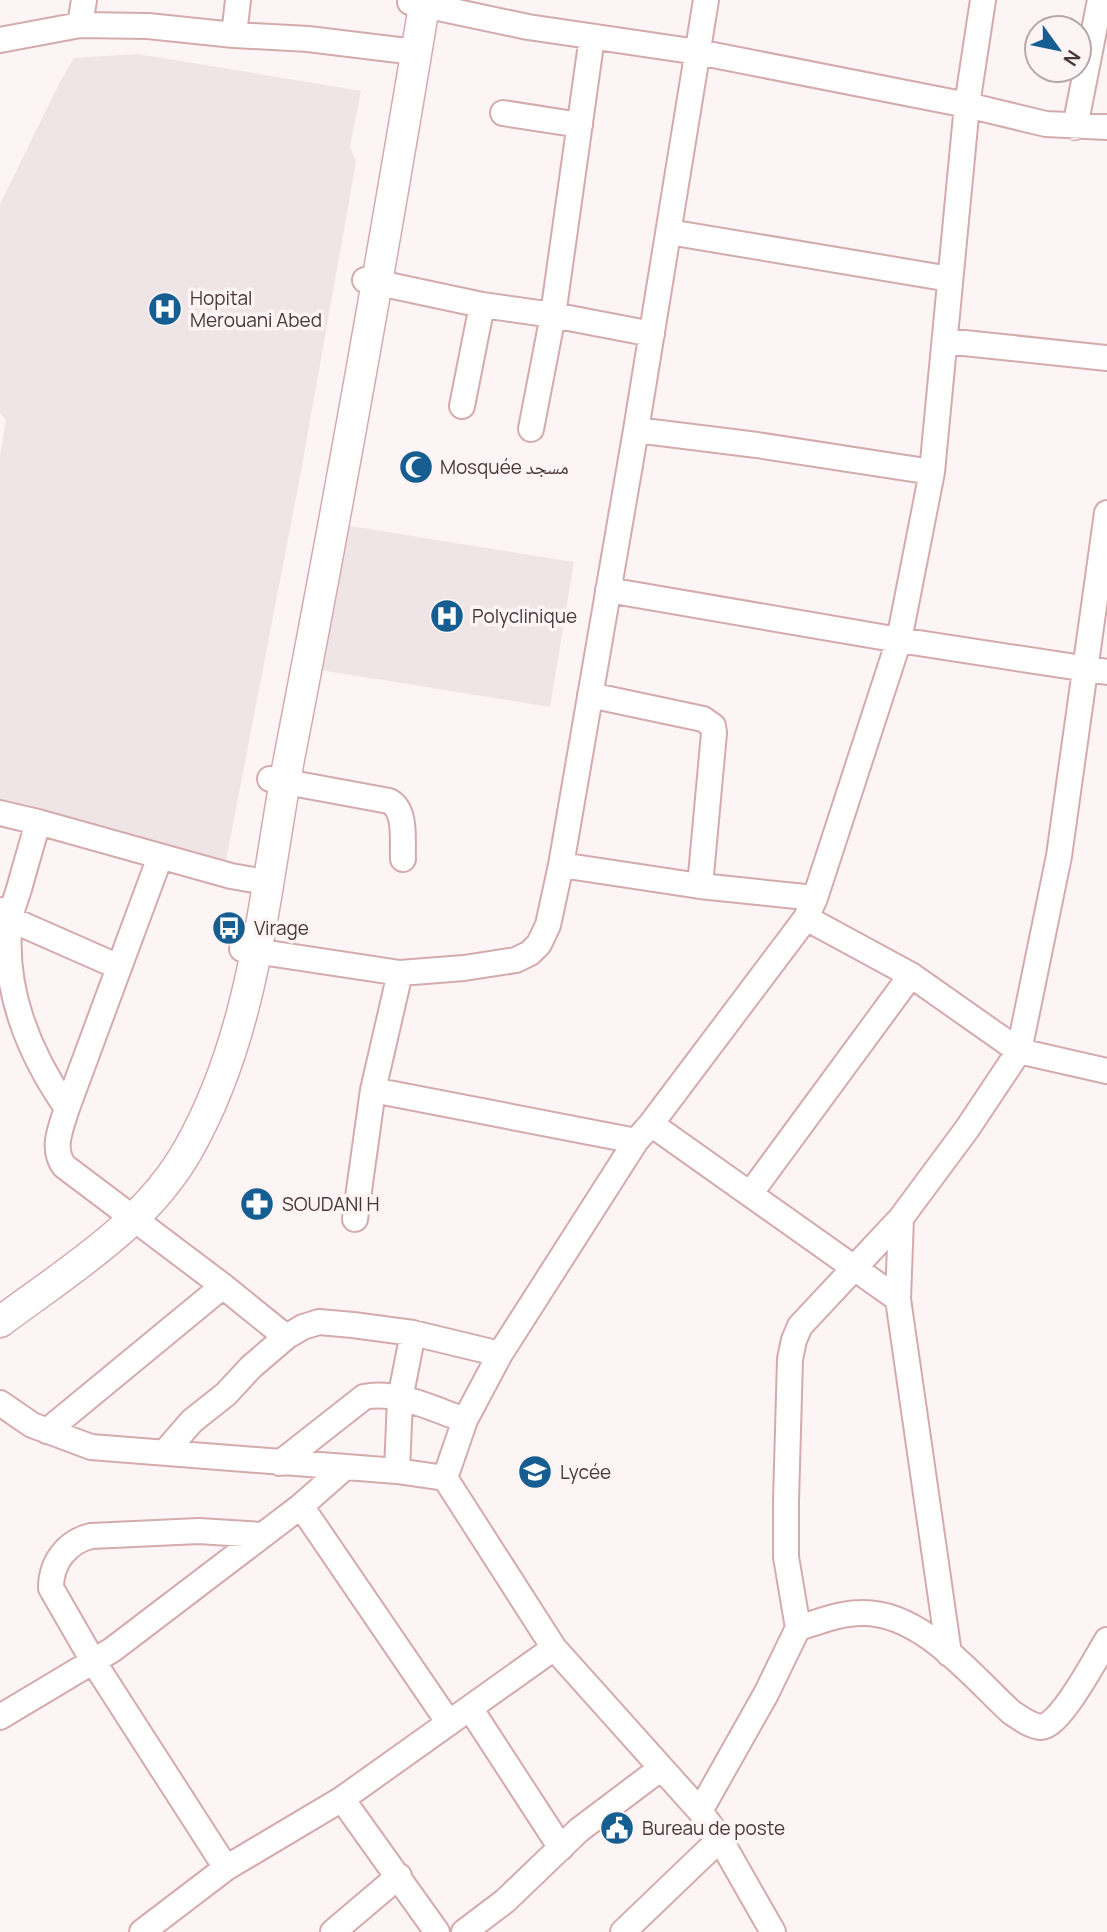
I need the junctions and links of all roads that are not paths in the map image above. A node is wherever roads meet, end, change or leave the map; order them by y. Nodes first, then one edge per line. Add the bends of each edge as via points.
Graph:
1 (84, 0) edge
2 (238, 0) edge
3 (706, 0) edge
4 (983, 0) edge
5 (1100, 0) edge
6 (417, 2) edge
7 (80, 25) junction
8 (234, 35) junction
9 (592, 37) junction
10 (0, 40) edge
11 (409, 51) junction
12 (698, 52) junction
13 (967, 105) junction
14 (503, 113) dead end
15 (580, 125) junction
16 (1076, 127) junction
17 (1107, 127) edge
18 (668, 232) junction
19 (950, 279) junction
20 (371, 281) junction
21 (482, 305) junction
22 (554, 315) junction
23 (652, 334) junction
24 (945, 341) junction
25 (1107, 358) edge
26 (462, 406) dead end
27 (531, 429) dead end
28 (636, 430) junction
29 (932, 472) junction
30 (1107, 513) edge
31 (608, 590) junction
32 (899, 640) junction
33 (1096, 670) edge
34 (590, 695) junction
35 (277, 781) junction
36 (0, 813) edge
37 (38, 821) junction
38 (160, 858) junction
39 (403, 859) dead end
40 (561, 865) junction
41 (254, 880) junction
42 (700, 886) junction
43 (811, 908) junction
44 (5, 913) edge
45 (249, 949) junction
46 (119, 967) junction
47 (400, 973) junction
48 (911, 975) junction
49 (1019, 1051) junction
50 (1107, 1071) edge
51 (373, 1090) junction
52 (66, 1108) junction
53 (643, 1132) junction
54 (750, 1194) junction
55 (139, 1212) junction
56 (901, 1218) junction
57 (355, 1219) dead end
58 (855, 1269) junction
59 (223, 1286) junction
60 (898, 1299) junction
61 (0, 1322) edge
62 (412, 1333) junction
63 (286, 1337) junction
64 (500, 1354) junction
65 (400, 1399) junction
66 (0, 1403) edge
67 (465, 1420) junction
68 (47, 1431) junction
69 (166, 1452) junction
70 (280, 1463) junction
71 (342, 1469) junction
72 (397, 1471) junction
73 (445, 1478) junction
74 (300, 1506) junction
75 (262, 1535) junction
76 (798, 1628) junction
77 (1107, 1640) edge
78 (554, 1648) junction
79 (949, 1654) junction
80 (93, 1661) junction
81 (470, 1708) junction
82 (0, 1717) edge
83 (449, 1723) junction
84 (660, 1769) junction
85 (342, 1799) junction
86 (700, 1811) junction
87 (720, 1839) junction
88 (561, 1848) junction
89 (226, 1868) junction
90 (399, 1876) junction
91 (142, 1932) edge
92 (332, 1932) edge
93 (437, 1932) edge
94 (464, 1932) edge
95 (623, 1932) edge
96 (773, 1932) edge

1 - 7 street
2 - 8 street
3 - 12 street
4 - 13 street
5 - 16 street
6 - 9 street
6 - 11 main road
7 - 8 street
7 - 10 street
8 - 11 street via 308,38
9 - 12 street
9 - 15 street
11 - 20 main road
12 - 13 street
12 - 18 street
13 - 16 street
13 - 19 street
14 - 15 street
15 - 22 street
16 - 17 street
18 - 19 street
18 - 23 street
19 - 24 street
20 - 21 street
20 - 35 main road via 364,348
21 - 22 street
21 - 26 street
22 - 23 street
22 - 27 street
23 - 28 street
24 - 25 street
24 - 29 street
28 - 29 street
28 - 31 street
29 - 32 street
30 - 33 street
31 - 32 street
31 - 34 street
32 - 33 street
32 - 43 street
33 - 49 street
34 - 40 street
34 - 42 street via 702,719 713,726
35 - 39 street via 395,804 402,826
35 - 41 main road
35 - 45 main road
36 - 37 street
37 - 38 street
37 - 44 street
38 - 41 street
38 - 46 street
40 - 42 street
40 - 47 street via 548,925 530,953 516,960
41 - 45 main road
42 - 43 street
43 - 48 street
43 - 53 street
44 - 46 street
44 - 52 street via 14,994 27,1036 45,1077
45 - 47 street
45 - 55 main road via 244,1007 219,1086 167,1184
46 - 52 street
47 - 51 street
48 - 49 street
48 - 54 street
49 - 50 street
49 - 56 street
51 - 53 street
51 - 57 street
52 - 55 street via 57,1140 58,1159
53 - 54 street
53 - 64 street
54 - 58 street
55 - 59 street
55 - 61 main road via 99,1249
56 - 58 street
56 - 60 street
58 - 60 street
58 - 76 street via 800,1326 790,1359 786,1557
59 - 63 street
59 - 68 street
60 - 79 street
62 - 63 street via 318,1322
62 - 64 street
62 - 65 street
63 - 69 street via 192,1421
64 - 67 street
65 - 67 street
65 - 70 street via 365,1397
65 - 72 street
66 - 68 street
67 - 73 street
68 - 69 street via 91,1447
69 - 70 street
70 - 71 street
71 - 72 street
71 - 74 street
72 - 73 street
73 - 78 street
74 - 75 street
74 - 83 street
75 - 80 street
75 - 80 street via 199,1531 76,1539 56,1562 51,1588
76 - 79 street via 861,1613 884,1615 921,1631
76 - 86 street
77 - 79 street via 1060,1714 1049,1726 1040,1727 1011,1712
78 - 81 street
78 - 84 street
80 - 82 street
80 - 89 street
81 - 83 street
81 - 88 street
83 - 85 street
84 - 86 street
84 - 88 street
85 - 89 street
85 - 90 street
86 - 87 street
87 - 95 street
87 - 96 street
88 - 94 street
89 - 91 street
90 - 92 street
90 - 93 street

